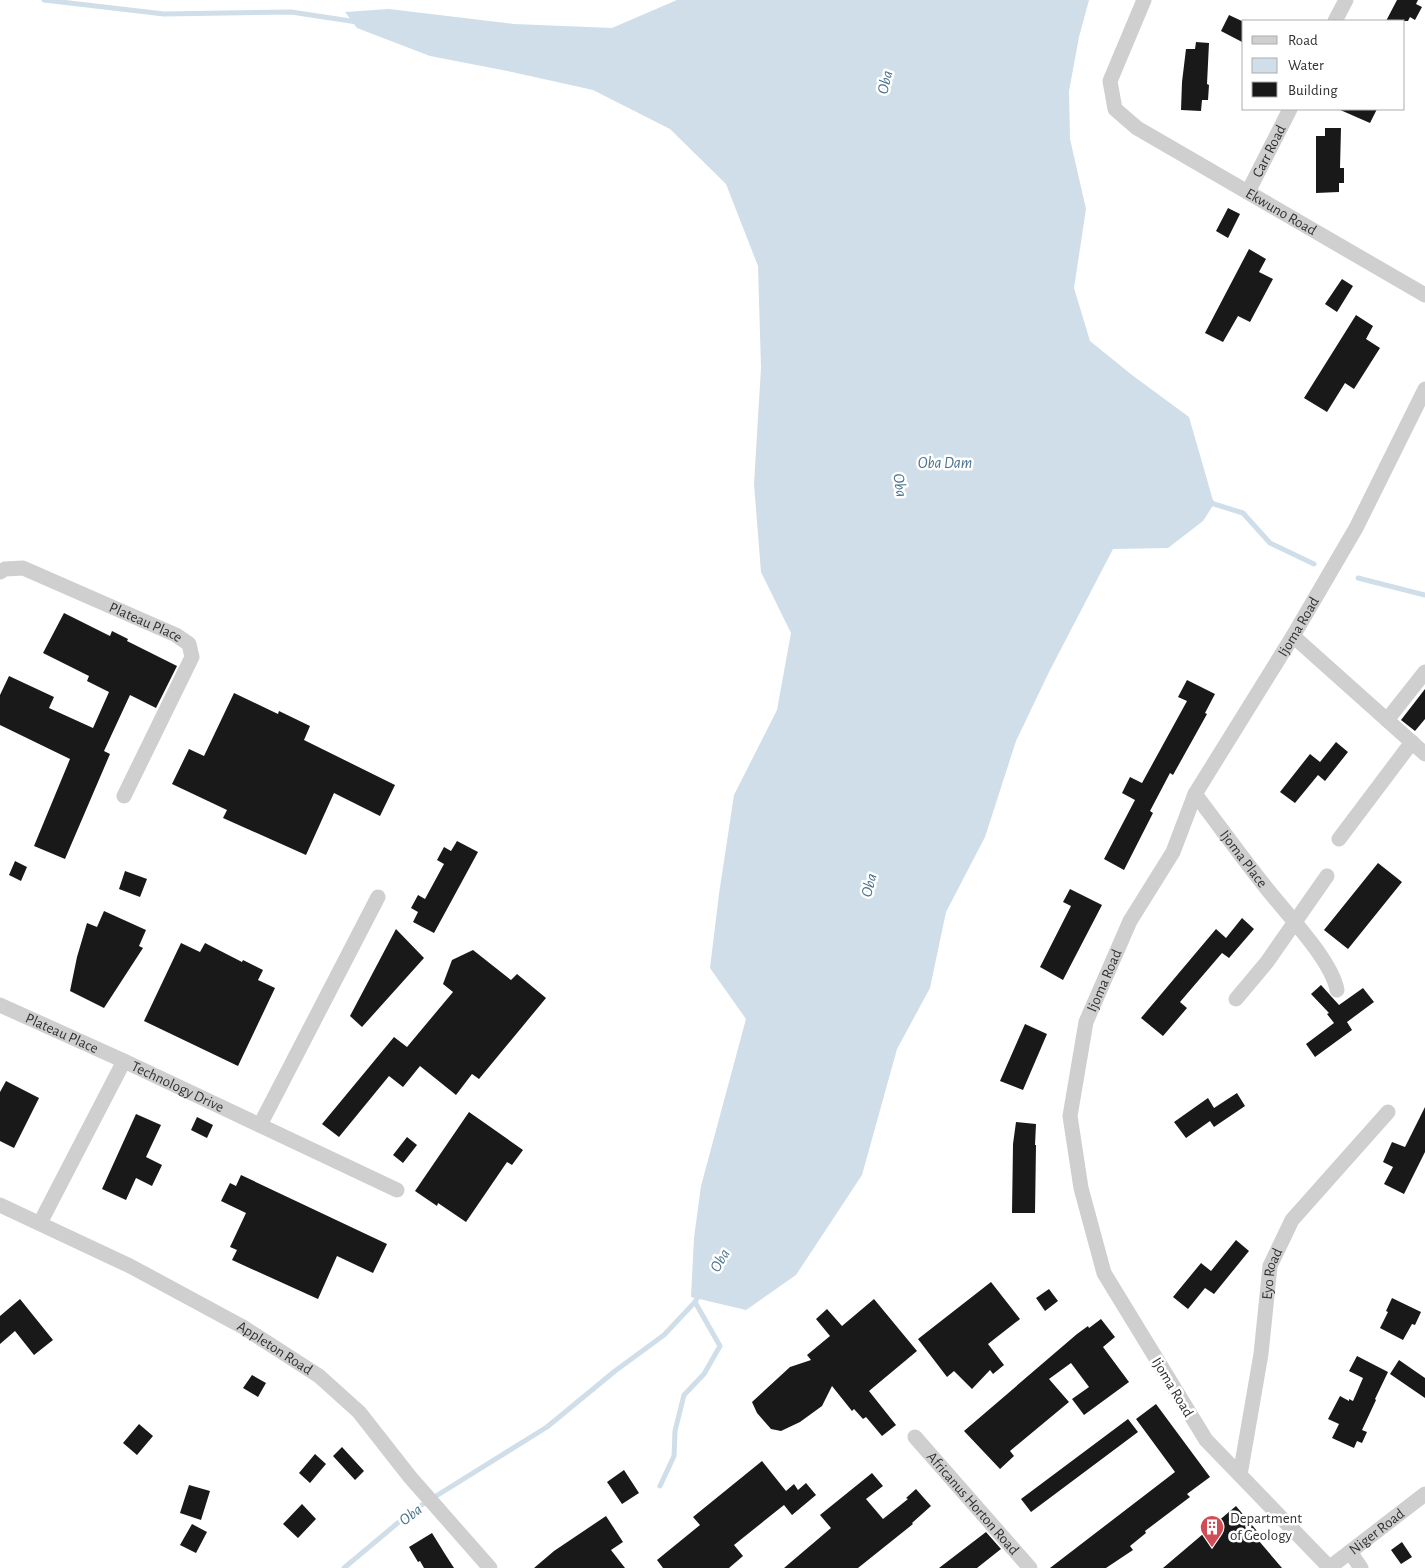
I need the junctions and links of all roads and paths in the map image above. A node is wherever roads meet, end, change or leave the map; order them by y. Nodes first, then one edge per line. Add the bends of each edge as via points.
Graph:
1 (1144, 0) edge
2 (1346, 0) edge
3 (1336, 20) edge
4 (1289, 110) edge
5 (1248, 192) junction
6 (1425, 295) edge
7 (1425, 389) edge
8 (0, 572) edge
9 (1294, 636) junction
10 (1425, 672) edge
11 (1387, 720) junction
12 (1412, 742) junction
13 (1425, 754) edge
14 (1195, 794) junction
15 (124, 796) dead end
16 (1339, 839) dead end
17 (1327, 876) dead end
18 (378, 898) dead end
19 (1295, 922) junction
20 (1337, 990) dead end
21 (1236, 999) dead end
22 (0, 1005) edge
23 (124, 1061) junction
24 (1388, 1112) dead end
25 (260, 1125) junction
26 (397, 1190) dead end
27 (0, 1205) edge
28 (40, 1223) junction
29 (915, 1437) dead end
30 (1240, 1475) junction
31 (1425, 1494) edge
32 (1350, 1552) junction
33 (490, 1568) edge
34 (1030, 1568) edge
35 (1329, 1568) edge
36 (1361, 1568) edge

1 - 5 street, Ekwuno Road via 1110,81 1115,109 1137,128
2 - 3 street
4 - 5 street, Carr Road
5 - 6 street, Ekwuno Road
7 - 9 street, Ijoma Road via 1356,528
8 - 15 street, Plateau Place via 23,568 176,635 189,644 192,657
9 - 11 street
9 - 14 street, Ijoma Road
10 - 11 street
11 - 12 street
12 - 13 street
12 - 16 street
14 - 19 street, Ijoma Place
14 - 30 street, Ijoma Road via 1173,852 1130,921 1086,1022 1070,1116 1081,1188 1104,1273 1206,1440
17 - 19 street
18 - 25 street
19 - 20 street, Ijoma Place via 1335,980
19 - 21 street
22 - 23 street, Plateau Place
23 - 25 street, Technology Drive
23 - 28 street, Technology Drive
24 - 30 street, Eyo Road via 1292,1220 1270,1266 1262,1354
25 - 26 street, Technology Drive
27 - 28 street, Appleton Road
28 - 33 street, Appleton Road via 130,1266 243,1327 319,1376 359,1412 410,1477
29 - 34 street, Africanus Horton Road
30 - 35 street, Ijoma Road
31 - 32 street, Niger Road
32 - 35 street, Niger Road
32 - 36 street

